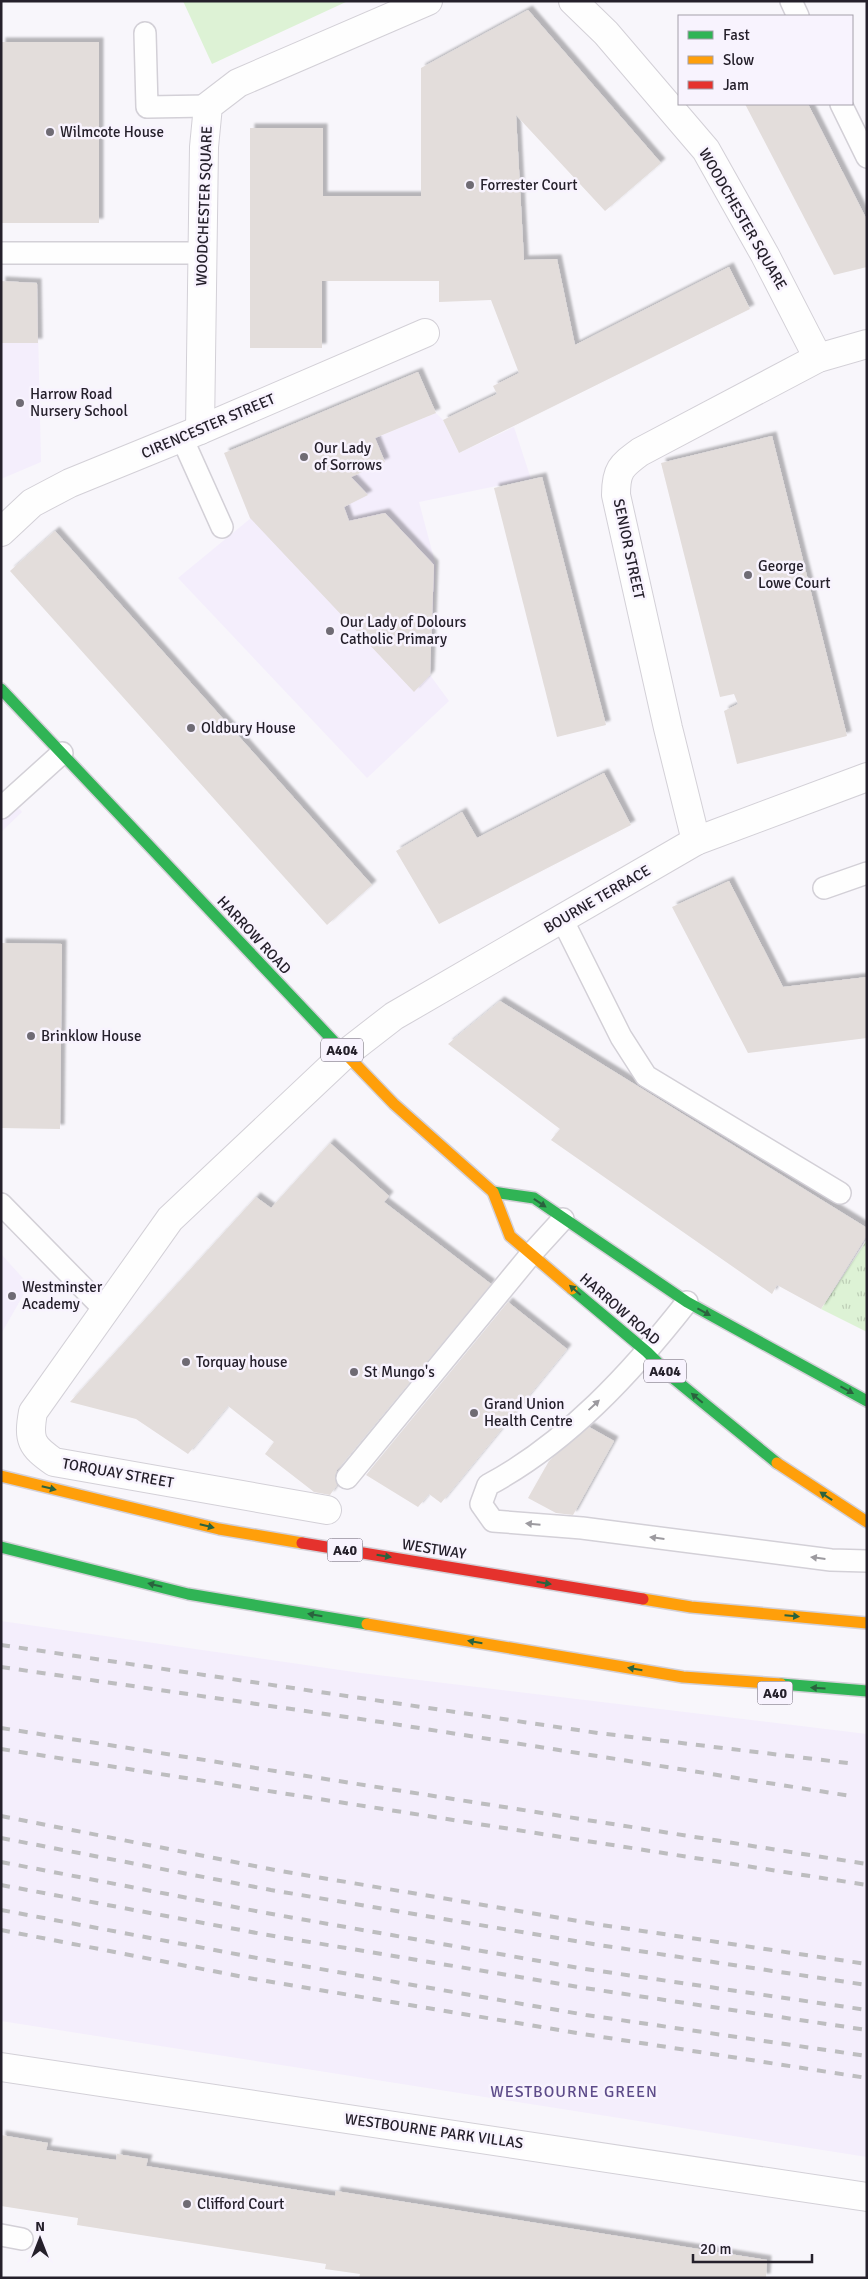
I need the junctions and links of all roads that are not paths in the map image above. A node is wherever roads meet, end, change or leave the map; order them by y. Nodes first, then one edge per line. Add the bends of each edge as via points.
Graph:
1 (428, 1) edge
2 (572, 1) edge
3 (790, 1) edge
4 (797, 15) edge
5 (145, 32) dead end
6 (841, 105) edge
7 (208, 106) junction
8 (867, 157) edge
9 (1, 253) edge
10 (203, 253) junction
11 (425, 333) dead end
12 (867, 344) edge
13 (818, 358) junction
14 (191, 434) junction
15 (222, 527) dead end
16 (1, 532) edge
17 (1, 688) edge
18 (62, 753) junction
19 (867, 777) edge
20 (1, 808) edge
21 (696, 841) junction
22 (867, 873) edge
23 (824, 888) dead end
24 (562, 919) junction
25 (345, 1054) junction
26 (493, 1192) junction
27 (840, 1193) dead end
28 (1, 1204) edge
29 (562, 1219) junction
30 (532, 1253) junction
31 (687, 1302) junction
32 (106, 1310) junction
33 (647, 1352) junction
34 (867, 1402) edge
35 (1, 1476) edge
36 (347, 1478) dead end
37 (328, 1510) dead end
38 (867, 1522) edge
39 (1, 1547) edge
40 (867, 1562) edge
41 (798, 1605) dead end
42 (691, 1607) junction
43 (867, 1623) edge
44 (683, 1677) junction
45 (867, 1691) edge
46 (799, 1697) dead end
47 (1, 2067) edge
48 (867, 2198) edge
49 (1, 2236) edge
50 (22, 2239) dead end

1 - 7 street, WOODCHESTER SQUARE via 238,83
2 - 13 street, WOODCHESTER SQUARE via 606,32 706,150 766,255
3 - 4 lane
5 - 7 lane via 147,107
6 - 8 lane
7 - 10 street, WOODCHESTER SQUARE via 204,147
9 - 10 lane
10 - 14 street, WOODCHESTER SQUARE
11 - 14 street, CIRENCESTER STREET
12 - 13 street, SENIOR STREET
13 - 21 street, SENIOR STREET via 640,452 622,465 616,479 616,495
14 - 15 lane
14 - 16 street, CIRENCESTER STREET via 70,483 32,503
17 - 18 main road, HARROW ROAD / A404
18 - 20 lane
18 - 25 main road, HARROW ROAD / A404
19 - 21 street, BOURNE TERRACE
21 - 24 street, BOURNE TERRACE
22 - 23 lane
24 - 25 street, BOURNE TERRACE via 394,1016
24 - 27 lane via 621,1037 646,1076
25 - 26 main road, HARROW ROAD / A404 via 394,1104
25 - 32 street, TORQUAY STREET via 170,1219
26 -> 29 main road via 534,1198
26 - 30 main road, HARROW ROAD / A404 via 510,1236
28 - 32 lane
29 - 30 lane
29 - 31 main road
33 -> 30 main road, HARROW ROAD / A404
30 - 36 lane
31 - 33 lane
31 -> 34 main road
32 - 37 street, TORQUAY STREET via 33,1412 30,1430 36,1449 54,1462
38 -> 33 main road, HARROW ROAD / A404 via 767,1456 673,1378
40 -> 33 lane via 582,1528 493,1521 481,1504 488,1485 515,1471 574,1423
35 -> 42 main road, WESTWAY / A40 via 219,1529
44 -> 39 main road, A40 via 188,1594
41 - 42 main road, A40
42 -> 43 main road, WESTWAY / A40
45 -> 44 main road, A40
44 - 46 main road, A40
47 - 48 street, WESTBOURNE PARK VILLAS
49 - 50 lane

